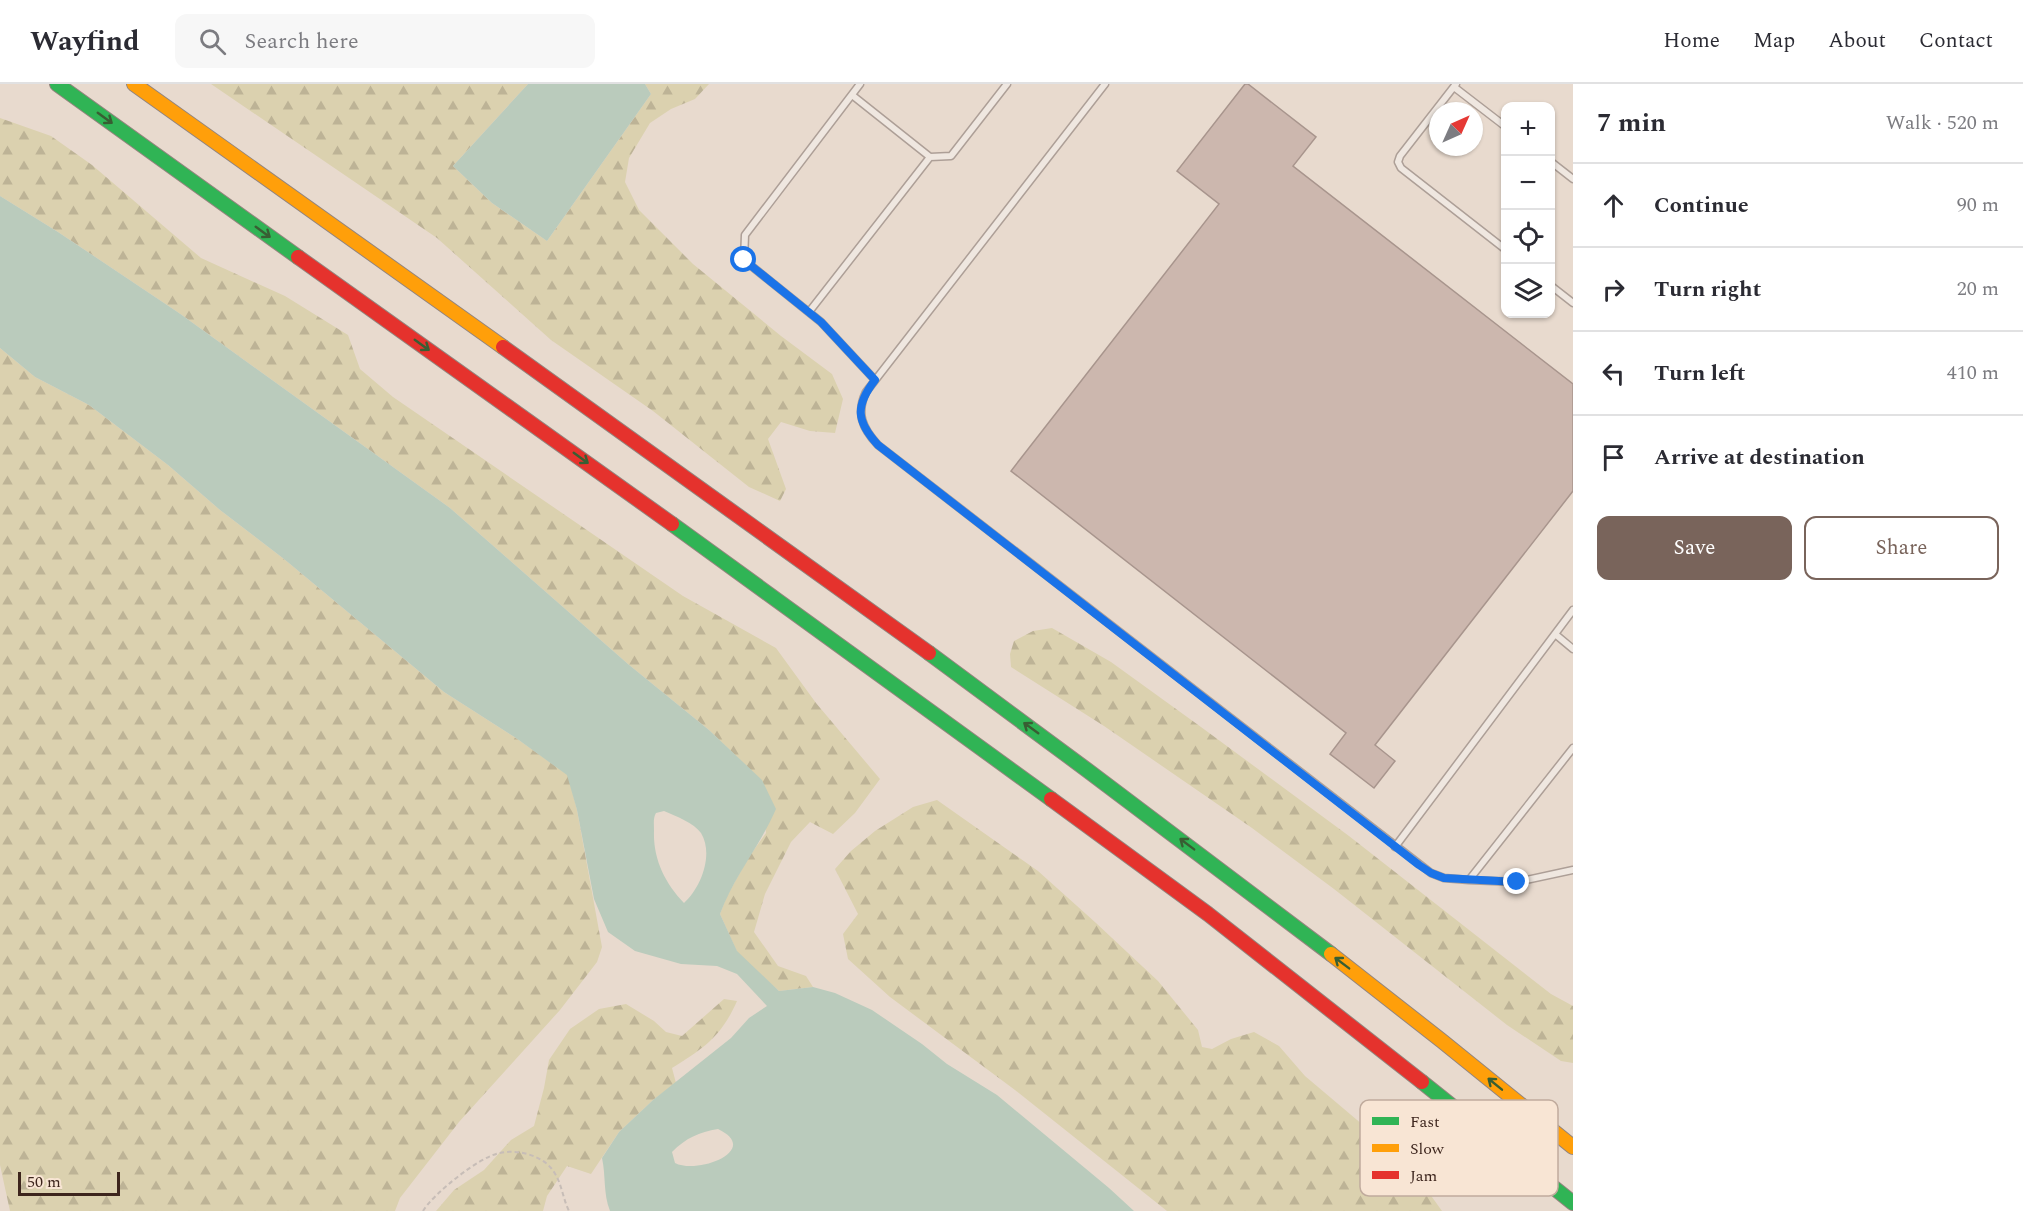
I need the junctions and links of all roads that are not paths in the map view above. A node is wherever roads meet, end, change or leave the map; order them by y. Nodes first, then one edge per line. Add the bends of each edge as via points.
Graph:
1 (57, 84) edge
2 (134, 84) edge
3 (860, 84) edge
4 (1007, 84) edge
5 (1105, 84) edge
6 (1455, 85) edge
7 (852, 94) junction
8 (1501, 122) edge
9 (930, 157) junction
10 (1555, 164) edge
11 (1573, 179) edge
12 (1501, 245) edge
13 (1555, 288) edge
14 (1573, 303) edge
15 (809, 312) junction
16 (875, 380) junction
17 (1573, 609) edge
18 (1555, 634) junction
19 (1573, 649) edge
20 (1573, 748) edge
21 (1395, 847) junction
22 (1573, 870) edge
23 (1469, 880) junction
24 (1445, 1100) edge
25 (1515, 1100) edge
26 (1558, 1135) edge
27 (1573, 1147) edge
28 (1558, 1191) edge
29 (1573, 1203) edge

1 -> 24 highway via 882,675 1189,900
25 -> 2 highway via 1391,1000 997,703
3 - 7 lane
4 - 9 lane via 951,156
5 - 16 lane
6 - 8 lane
6 - 12 lane via 1398,162
7 - 9 lane
7 - 15 lane via 745,235 744,260
9 - 15 lane
10 - 11 lane
13 - 14 lane
15 - 16 lane
16 - 21 lane via 861,402 860,414 863,426 878,445
17 - 18 lane
18 - 19 lane
18 - 21 lane
20 - 23 lane
21 - 23 lane via 1431,873
22 - 23 lane via 1517,882
27 -> 26 highway
28 -> 29 highway

